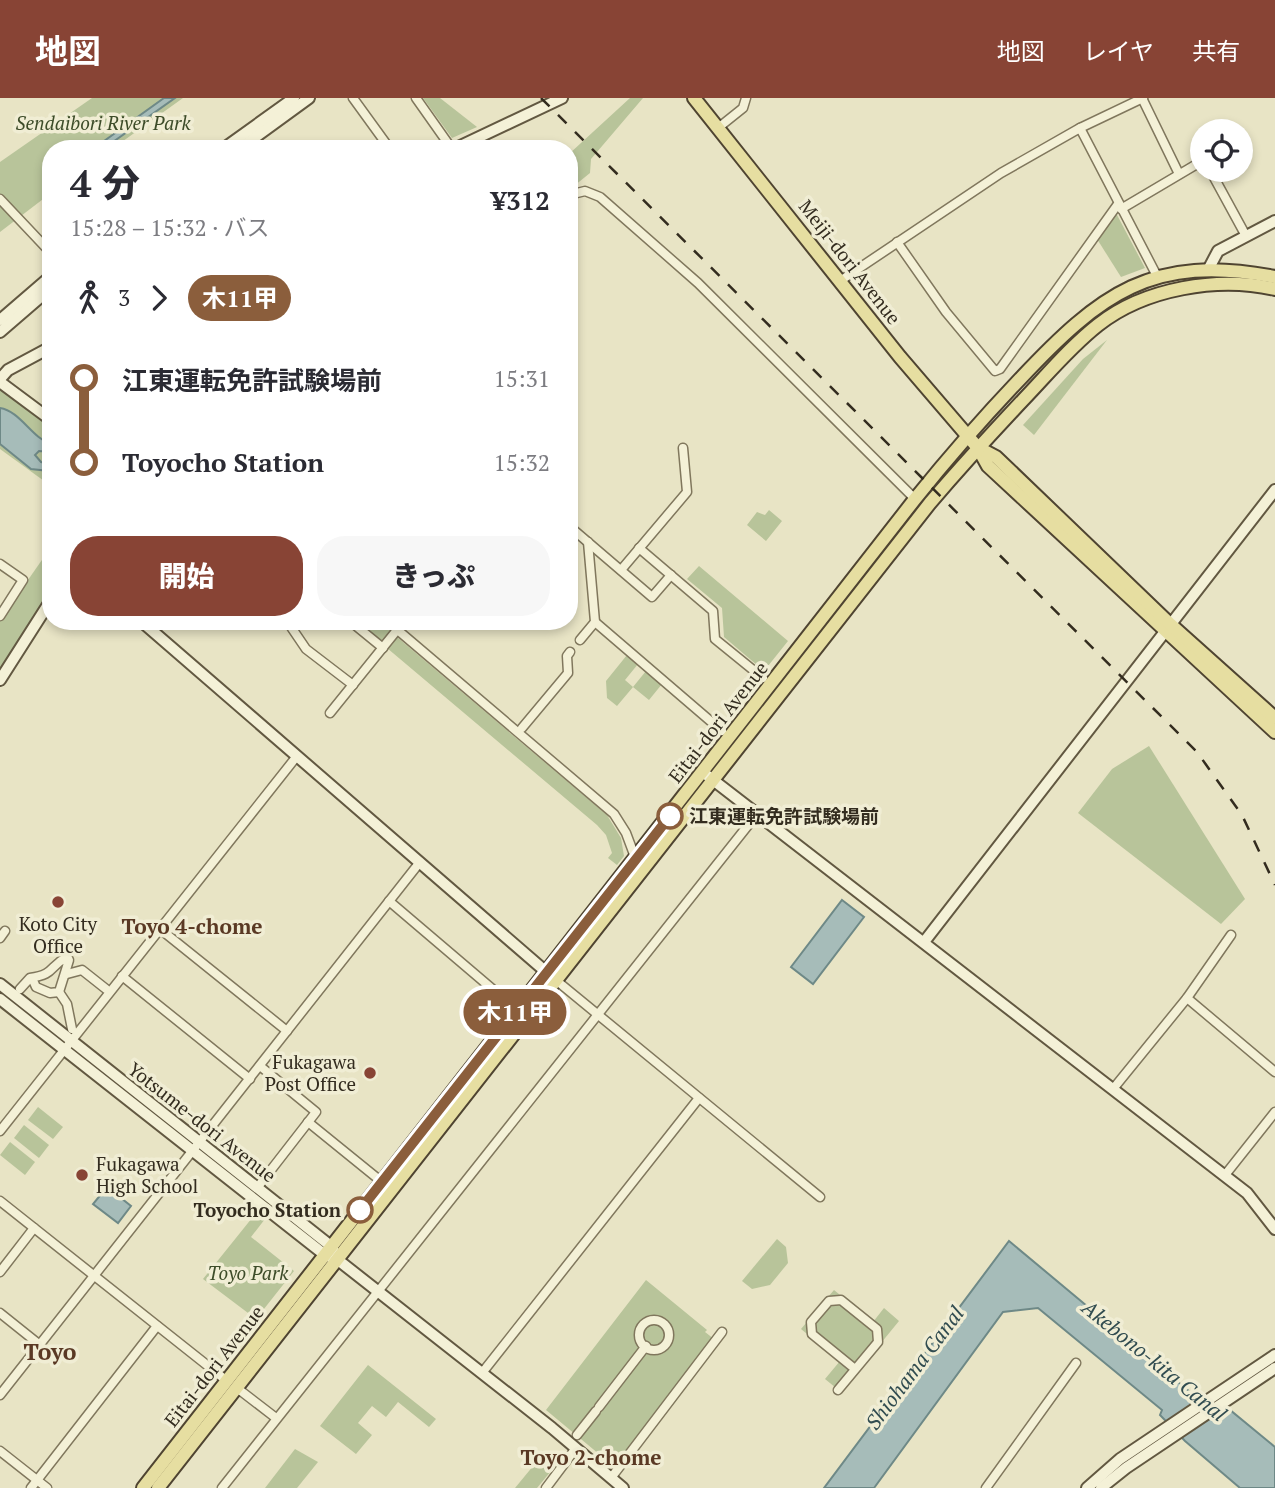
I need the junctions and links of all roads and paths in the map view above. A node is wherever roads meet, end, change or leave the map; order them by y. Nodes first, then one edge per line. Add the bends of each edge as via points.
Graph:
1 (294, 98) edge
2 (309, 98) edge
3 (353, 98) edge
4 (416, 98) edge
5 (562, 98) edge
6 (694, 98) edge
7 (746, 98) edge
8 (1143, 98) edge
9 (719, 128) junction
10 (1080, 128) junction
11 (236, 140) edge
12 (251, 140) edge
13 (383, 140) edge
14 (446, 140) edge
15 (472, 140) edge
16 (1190, 169) edge
17 (1179, 174) junction
18 (1217, 182) edge
19 (578, 193) edge
20 (0, 199) edge
21 (1119, 206) junction
22 (1275, 221) edge
23 (1246, 236) junction
24 (897, 242) junction
25 (42, 244) edge
26 (1208, 270) junction
27 (1275, 277) edge
28 (1158, 278) junction
29 (840, 281) junction
30 (42, 284) edge
31 (1275, 289) edge
32 (42, 296) edge
33 (0, 320) edge
34 (0, 332) edge
35 (42, 352) edge
36 (0, 381) edge
37 (42, 413) edge
38 (967, 436) junction
39 (683, 448) dead end
40 (978, 448) junction
41 (922, 490) junction
42 (1275, 491) edge
43 (578, 534) edge
44 (588, 542) junction
45 (639, 548) junction
46 (0, 564) edge
47 (621, 570) junction
48 (671, 575) junction
49 (42, 614) edge
50 (0, 616) edge
51 (595, 622) junction
52 (1167, 628) junction
53 (151, 630) edge
54 (292, 630) edge
55 (361, 630) edge
56 (396, 630) edge
57 (398, 630) edge
58 (580, 640) dead end
59 (383, 648) junction
60 (570, 652) dead end
61 (763, 678) dead end
62 (0, 680) edge
63 (352, 685) junction
64 (330, 713) dead end
65 (1275, 718) edge
66 (522, 727) dead end
67 (722, 731) dead end
68 (1275, 732) edge
69 (297, 756) junction
70 (709, 776) junction
71 (757, 814) junction
72 (636, 859) junction
73 (420, 862) junction
74 (641, 873) junction
75 (389, 901) junction
76 (160, 929) junction
77 (1231, 935) dead end
78 (924, 942) junction
79 (67, 974) junction
80 (122, 976) junction
81 (552, 976) junction
82 (32, 978) junction
83 (0, 984) edge
84 (20, 989) dead end
85 (106, 989) dead end
86 (60, 992) junction
87 (1187, 998) junction
88 (0, 999) edge
89 (517, 1010) junction
90 (598, 1015) junction
91 (72, 1029) dead end
92 (287, 1031) junction
93 (72, 1041) junction
94 (64, 1051) junction
95 (260, 1066) junction
96 (1275, 1072) edge
97 (250, 1079) junction
98 (1113, 1089) junction
99 (699, 1098) junction
100 (1275, 1112) edge
101 (309, 1122) junction
102 (0, 1131) edge
103 (196, 1146) junction
104 (1224, 1175) junction
105 (382, 1182) junction
106 (257, 1188) junction
107 (820, 1197) dead end
108 (0, 1201) edge
109 (34, 1228) junction
110 (1275, 1229) edge
111 (331, 1254) junction
112 (0, 1272) edge
113 (94, 1275) junction
114 (376, 1290) junction
115 (0, 1313) edge
116 (157, 1326) junction
117 (722, 1332) dead end
118 (40, 1345) junction
119 (646, 1346) junction
120 (1275, 1355) edge
121 (1076, 1363) dead end
122 (1275, 1368) edge
123 (855, 1369) junction
124 (482, 1373) junction
125 (232, 1385) junction
126 (838, 1390) dead end
127 (1228, 1393) junction
128 (0, 1395) edge
129 (276, 1418) junction
130 (578, 1435) dead end
131 (1163, 1437) junction
132 (576, 1448) junction
133 (0, 1451) edge
134 (611, 1478) junction
135 (37, 1480) junction
136 (31, 1488) edge
137 (47, 1488) edge
138 (143, 1488) edge
139 (158, 1488) edge
140 (222, 1488) edge
141 (546, 1488) edge
142 (623, 1488) edge
143 (986, 1488) edge
144 (1087, 1488) edge
145 (1101, 1488) edge

1 - 11 street
2 - 12 street
3 - 13 street
4 - 14 street
5 - 15 street
6 - 9 main road, Meiji-dori Avenue
7 - 9 street via 743,108
8 - 10 street
8 - 17 street
9 - 29 main road, Meiji-dori Avenue
10 - 21 street
10 - 24 street via 1001,173
16 - 17 street
17 - 21 street
18 - 23 street
19 - 41 street via 600,197
20 - 25 street
21 - 24 street via 995,371
21 - 28 street
22 - 23 street
23 - 26 street via 1218,251
24 - 29 street
26 - 27 main road, Eitai-dori Avenue
26 - 28 main road, Eitai-dori Avenue
28 - 38 main road, Eitai-dori Avenue via 1114,294 1076,321
29 - 38 main road, Meiji-dori Avenue
30 - 33 street
31 - 40 main road, Eitai-dori Avenue via 1216,284 1129,306 1080,341
32 - 34 street
35 - 36 street via 8,370
36 - 37 street
38 - 40 main road, Meiji-dori Avenue
38 - 41 main road, Eitai-dori Avenue
39 - 45 street via 687,492
40 - 52 main road, Meiji-dori Avenue via 996,457
40 - 70 main road, Eitai-dori Avenue
41 - 70 main road, Eitai-dori Avenue
42 - 52 street
43 - 44 street
44 - 47 street
44 - 51 street
45 - 47 street
45 - 48 street
46 - 50 street via 23,580
47 - 48 street via 652,597
48 - 61 street via 713,611 715,639
49 - 62 street
51 - 58 street
51 - 67 street
52 - 65 main road, Meiji-dori Avenue
52 - 68 main road, Meiji-dori Avenue
52 - 78 street
53 - 69 street
54 - 63 street via 306,649
55 - 59 street
56 - 59 street
57 - 72 street via 614,814
59 - 63 street
60 - 66 street via 568,673
63 - 64 street
69 - 73 street
69 - 76 street
70 - 71 street
70 - 72 main road, Eitai-dori Avenue
70 - 74 main road, Eitai-dori Avenue
71 - 78 street
71 - 90 street
72 - 74 street
72 - 81 main road, Eitai-dori Avenue
73 - 75 street
73 - 81 street
74 - 81 main road, Eitai-dori Avenue
75 - 89 street
75 - 92 street
76 - 80 street
76 - 92 street
77 - 87 street
78 - 98 street
79 - 82 street via 67,957 47,976
79 - 85 street via 82,970
79 - 86 street
80 - 93 street
80 - 97 street
81 - 89 main road, Eitai-dori Avenue
81 - 90 street
81 - 111 main road, Eitai-dori Avenue
82 - 84 street
82 - 86 street via 36,987
83 - 93 street, Yotsume-dori Avenue
86 - 91 street
87 - 96 street
87 - 98 street
88 - 94 street, Yotsume-dori Avenue
89 - 105 main road, Eitai-dori Avenue
90 - 99 street
90 - 114 street
92 - 95 street
93 - 94 street
93 - 103 street, Yotsume-dori Avenue
94 - 102 street
94 - 103 street, Yotsume-dori Avenue
95 - 97 street
95 - 101 street via 315,1109
97 - 103 street
98 - 104 street
99 - 107 street
99 - 124 street
100 - 104 street
101 - 105 street
101 - 106 street
103 - 106 street, Yotsume-dori Avenue
103 - 111 street, Yotsume-dori Avenue
103 - 113 street
104 - 110 street via 1258,1203
105 - 111 main road, Eitai-dori Avenue
106 - 111 street, Yotsume-dori Avenue
108 - 109 street
109 - 112 street
109 - 113 street
111 - 114 street
111 - 125 main road, Eitai-dori Avenue
113 - 116 street
113 - 118 street
114 - 124 street
114 - 129 street
115 - 118 street
116 - 125 street
116 - 135 street
117 - 134 street
118 - 128 street
119 - 119 street via 639,1330 650,1318 672,1335 663,1349 653,1351
119 - 130 street
120 - 127 street
121 - 143 street
122 - 127 street
123 - 123 street via 813,1334 811,1322 829,1301 841,1300 877,1329 878,1342
123 - 126 street
124 - 132 street
125 - 129 street
125 - 138 main road, Eitai-dori Avenue
125 - 139 main road, Eitai-dori Avenue
127 - 131 street
129 - 140 street
131 - 144 street via 1120,1459
131 - 145 street
132 - 134 street
132 - 141 street
133 - 135 street
134 - 142 street
135 - 136 street
135 - 137 street

